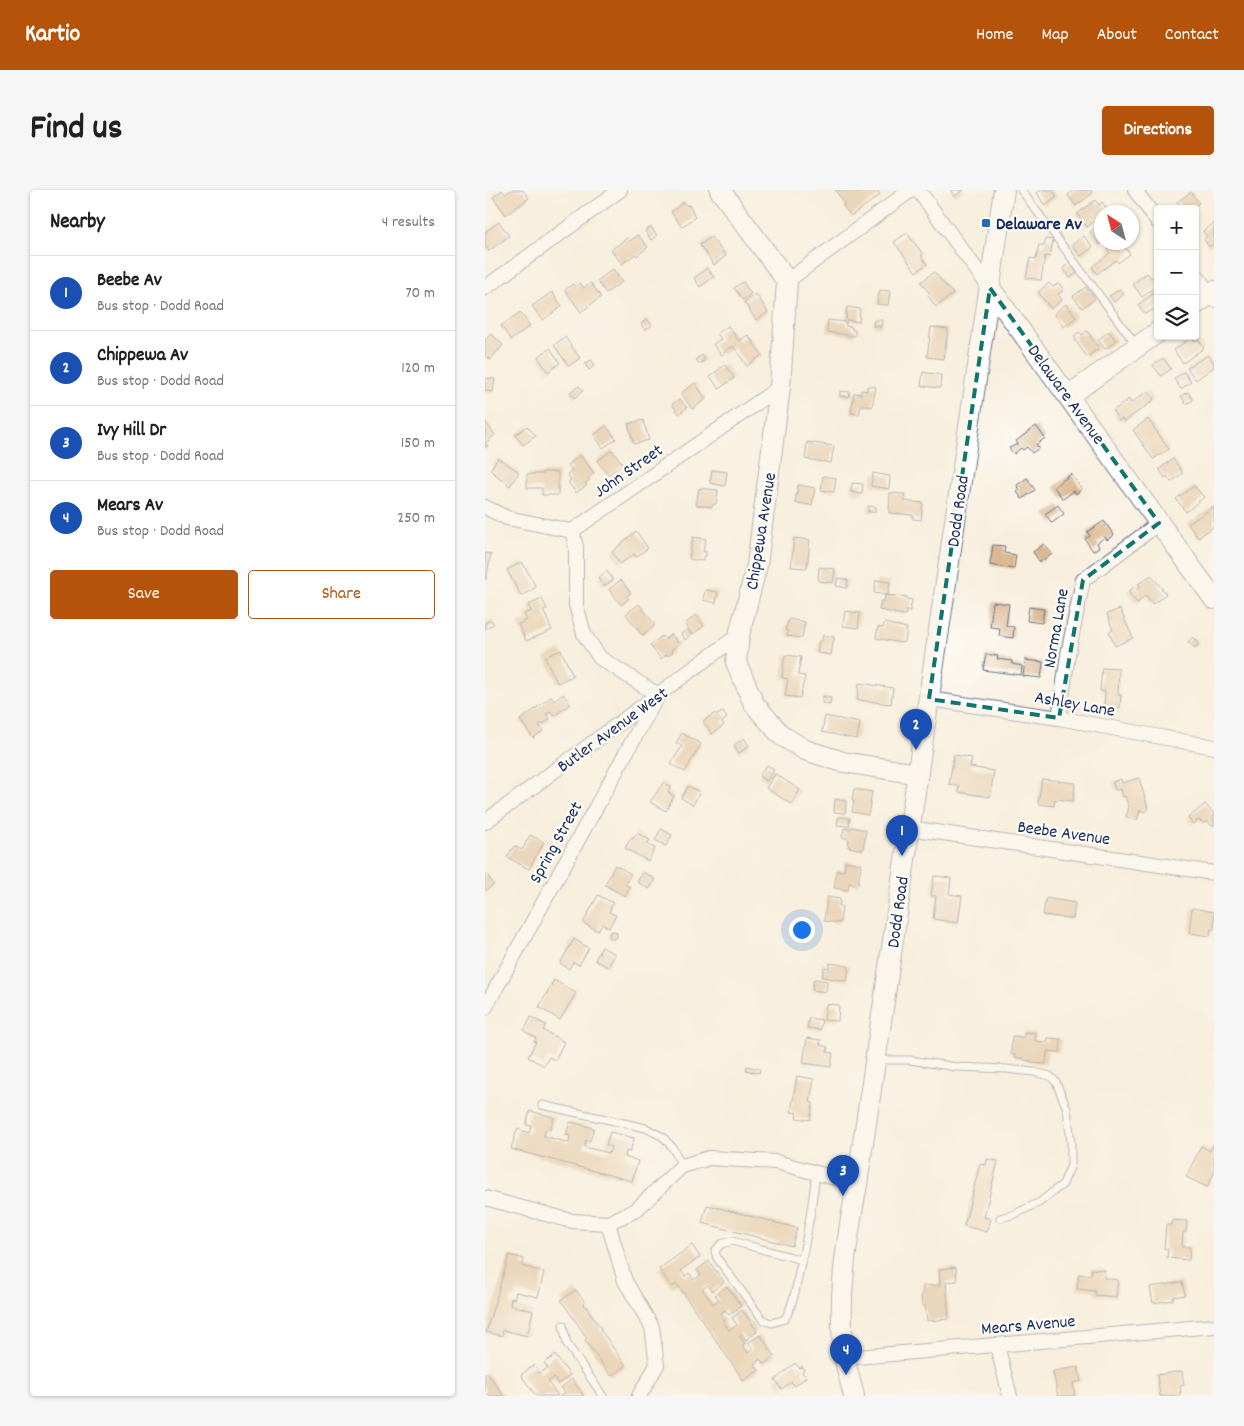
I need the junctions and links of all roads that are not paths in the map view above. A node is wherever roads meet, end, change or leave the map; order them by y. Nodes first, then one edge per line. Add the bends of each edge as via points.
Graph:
1 (620, 190) edge
2 (720, 190) edge
3 (911, 190) edge
4 (918, 190) edge
5 (1004, 190) edge
6 (1021, 190) edge
7 (1135, 190) edge
8 (1154, 216) edge
9 (787, 281) junction
10 (1199, 281) edge
11 (485, 288) edge
12 (990, 288) junction
13 (1208, 298) edge
14 (1154, 335) edge
15 (1137, 346) junction
16 (780, 386) junction
17 (1068, 396) junction
18 (485, 507) edge
19 (1159, 523) junction
20 (572, 531) junction
21 (1214, 599) edge
22 (739, 635) junction
23 (659, 695) junction
24 (929, 699) junction
25 (1059, 718) junction
26 (1214, 747) edge
27 (918, 774) junction
28 (485, 822) edge
29 (909, 828) junction
30 (1214, 873) edge
31 (485, 1008) edge
32 (875, 1060) junction
33 (542, 1105) dead end
34 (682, 1166) junction
35 (817, 1173) junction
36 (857, 1184) junction
37 (485, 1198) edge
38 (1000, 1218) dead end
39 (608, 1223) junction
40 (802, 1260) junction
41 (563, 1325) dead end
42 (1214, 1326) edge
43 (997, 1345) junction
44 (845, 1358) junction
45 (603, 1396) edge
46 (639, 1396) edge
47 (854, 1396) edge
48 (1009, 1396) edge

1 - 11 street
2 - 9 street
3 - 9 street
4 - 12 street, Delaware Avenue
5 - 12 street, Dodd Road
6 - 15 lane
7 - 8 street
9 - 16 street, Chippewa Avenue
10 - 13 street
12 - 17 street, Delaware Avenue
12 - 24 street, Dodd Road
14 - 15 street
15 - 17 street
16 - 20 street, John Street
16 - 22 street, Chippewa Avenue via 757,565
17 - 19 street, Delaware Avenue
18 - 20 street via 507,518
19 - 21 street, Delaware Avenue
19 - 25 street, Norma Lane via 1083,580
20 - 23 street via 576,547 576,605 584,634 600,658
22 - 23 street, Butler Avenue West
22 - 27 street, Chippewa Avenue via 736,662 754,704 781,735 805,750 843,762
23 - 28 street, Butler Avenue West
23 - 31 street, Spring Street
24 - 25 street, Ashley Lane
24 - 27 street, Dodd Road
25 - 26 street, Ashley Lane
27 - 29 street, Dodd Road
29 - 30 street, Beebe Avenue
29 - 32 street, Dodd Road
32 - 36 street, Dodd Road
32 - 38 lane via 909,1060 1035,1072 1050,1076 1055,1082 1067,1109 1071,1165 1063,1184 1040,1202
33 - 34 lane via 646,1128 663,1137
34 - 35 street via 709,1158 776,1162
34 - 39 street via 636,1210
35 - 36 street
35 - 40 lane
36 - 44 street, Dodd Road via 847,1237 842,1307
37 - 39 street via 572,1221
39 - 46 street via 625,1281 652,1327 657,1365
40 - 40 lane via 791,1308 785,1319 773,1323 763,1320 715,1251 721,1244 732,1241
41 - 45 lane via 567,1344
42 - 43 street, Mears Avenue
43 - 44 street, Mears Avenue
43 - 48 street
44 - 47 street, Dodd Road

